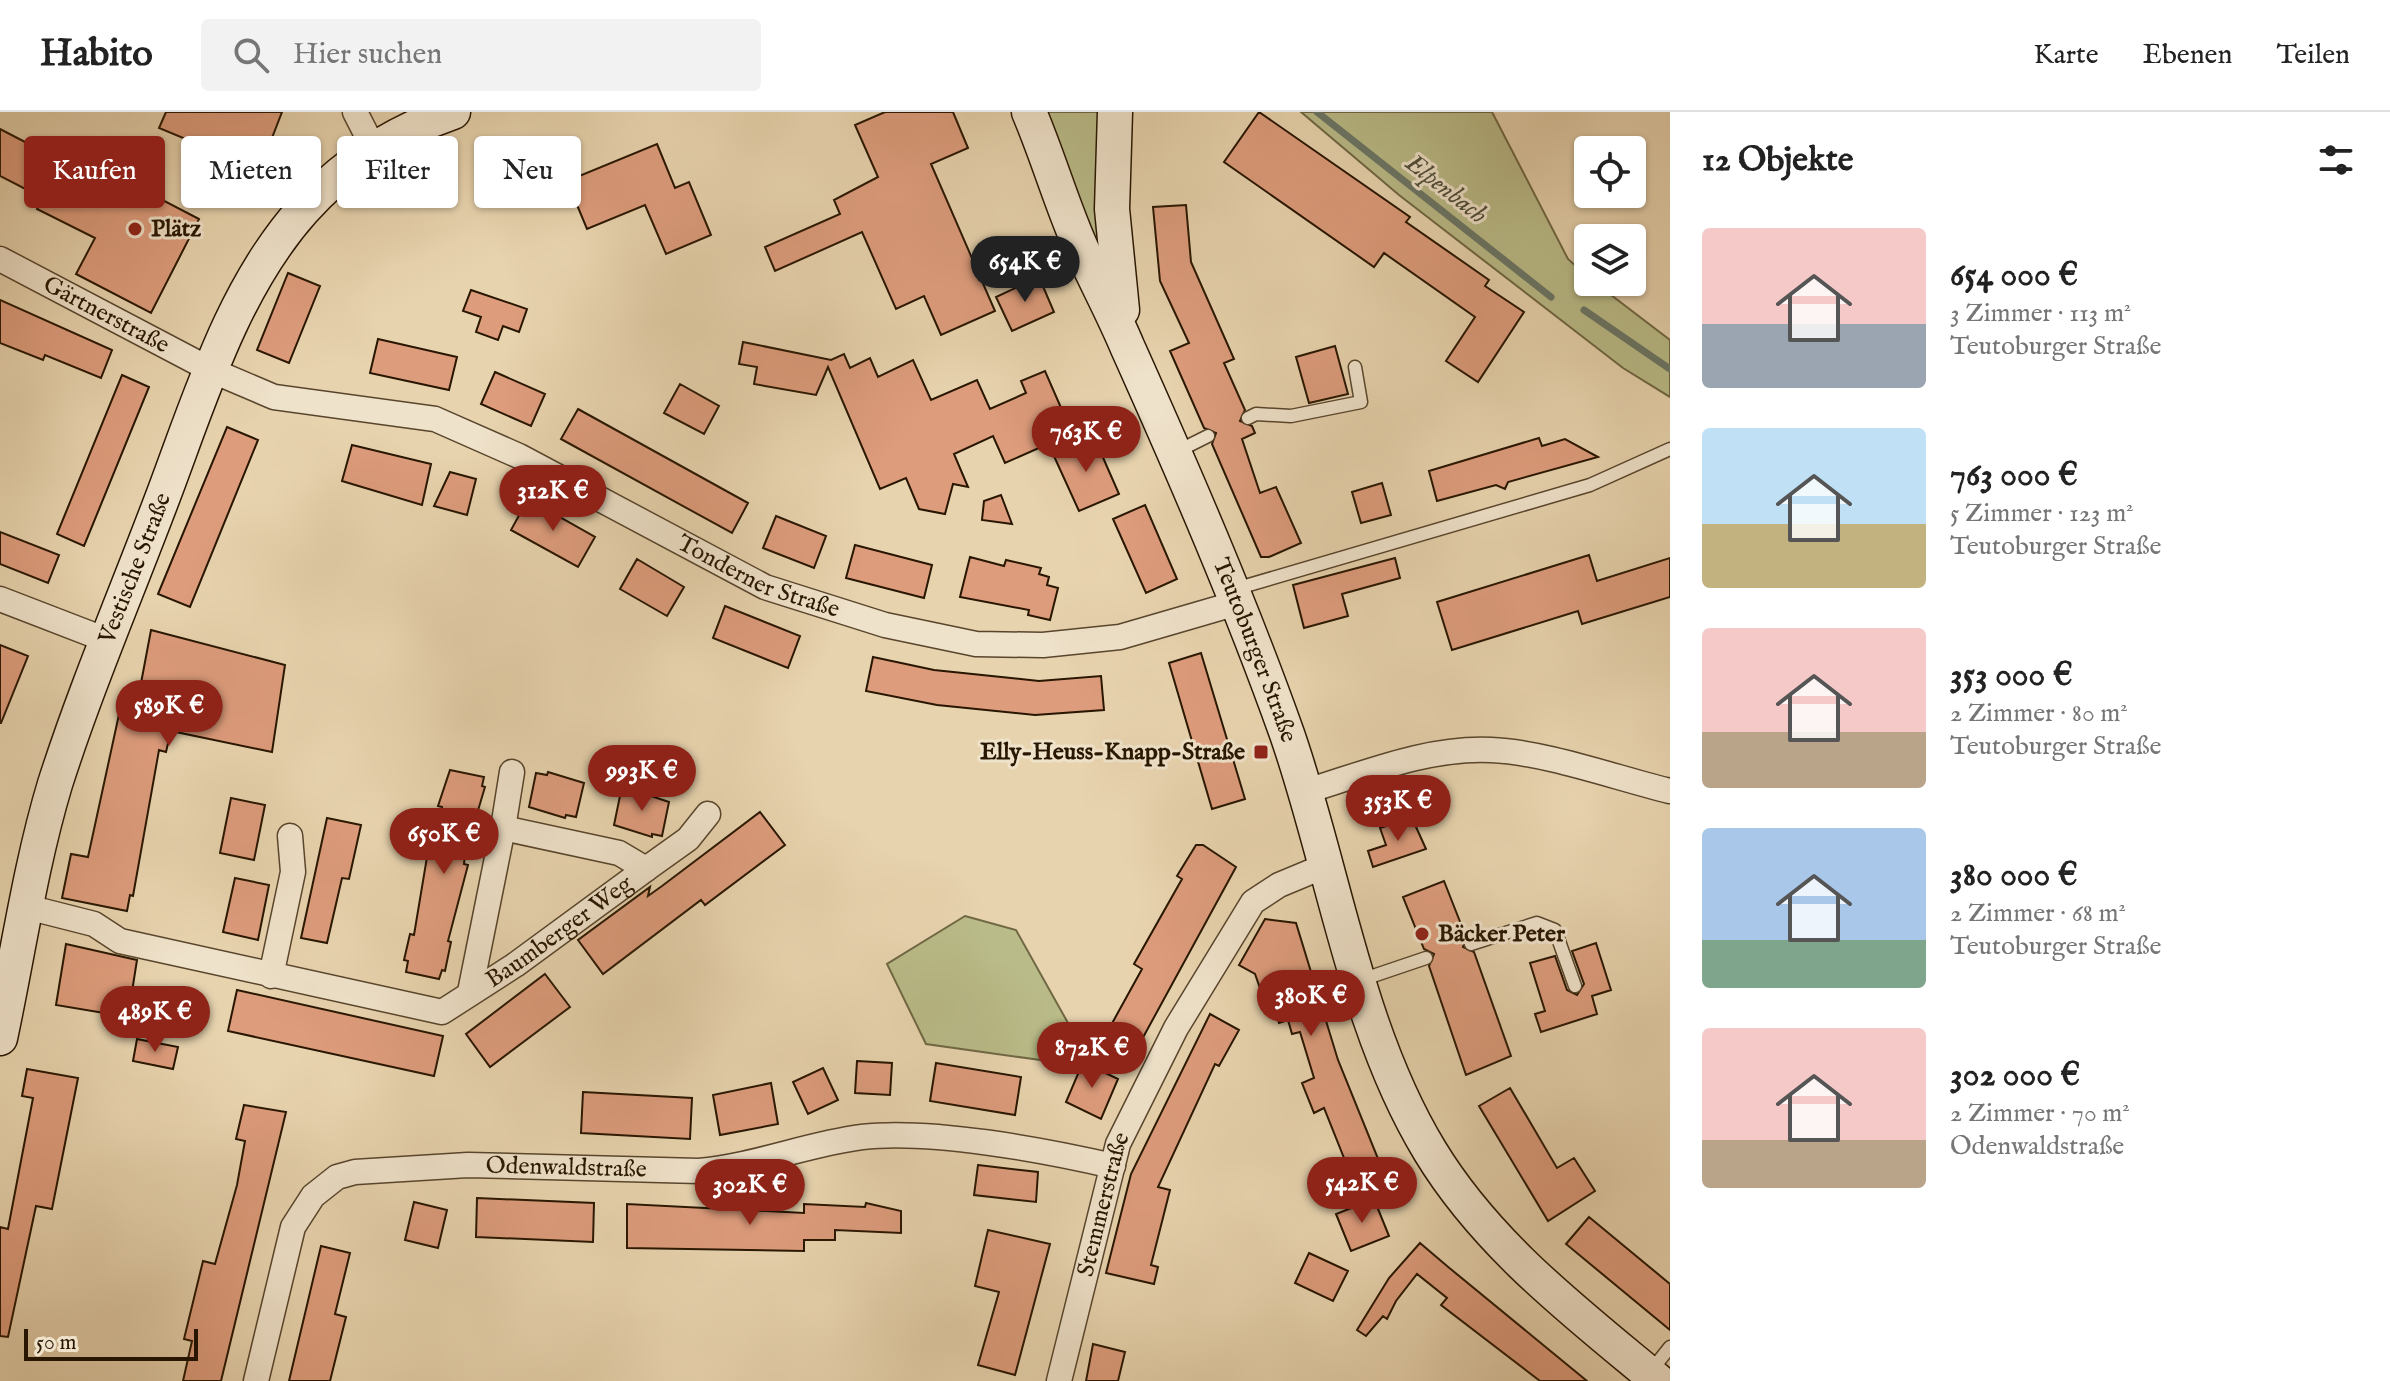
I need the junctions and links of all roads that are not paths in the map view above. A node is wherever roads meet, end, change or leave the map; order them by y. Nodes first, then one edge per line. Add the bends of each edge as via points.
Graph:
1 (355, 112) edge
2 (453, 112) edge
3 (1029, 112) edge
4 (1115, 112) edge
5 (367, 136) edge
6 (398, 136) edge
7 (337, 178) edge
8 (0, 259) edge
9 (1127, 346) junction
10 (1355, 367) dead end
11 (213, 371) junction
12 (1248, 418) dead end
13 (1208, 436) dead end
14 (1670, 449) edge
15 (1173, 453) junction
16 (1235, 597) junction
17 (0, 599) edge
18 (109, 641) junction
19 (512, 772) dead end
20 (1307, 791) junction
21 (1670, 791) edge
22 (708, 814) dead end
23 (503, 828) junction
24 (290, 836) dead end
25 (1327, 865) junction
26 (646, 869) junction
27 (27, 907) junction
28 (1471, 944) dead end
29 (1426, 958) dead end
30 (271, 976) junction
31 (1361, 980) junction
32 (5, 983) edge
33 (1575, 986) dead end
34 (470, 992) junction
35 (0, 1038) edge
36 (1113, 1166) junction
37 (1659, 1367) edge
38 (256, 1381) edge
39 (1059, 1381) edge

1 - 5 street
2 - 6 main road, Vestische Straße
3 - 9 main road, Teutoburger Straße via 1077,239
4 - 9 main road, Teutoburger Straße via 1112,209
7 - 11 main road, Vestische Straße via 277,244 247,292
8 - 11 street, Gärtnerstraße
9 - 15 main road, Teutoburger Straße
10 - 12 lane via 1361,402 1291,416
11 - 16 street, Tonderner Straße via 274,397 435,419 480,436 765,587 885,625 976,644 1043,645 1120,637
11 - 18 main road, Vestische Straße
13 - 15 lane
14 - 16 lane via 1590,485
15 - 16 main road, Teutoburger Straße
16 - 20 main road, Teutoburger Straße
17 - 18 street
18 - 27 main road, Vestische Straße via 55,786
19 - 23 street, Baumberger Weg
20 - 21 street via 1434,755 1491,750
20 - 25 main road, Teutoburger Straße
22 - 26 street, Baumberger Weg via 688,839
23 - 26 street, Baumberger Weg via 619,853
23 - 34 street, Baumberger Weg
24 - 30 street via 293,872
25 - 31 main road, Teutoburger Straße
25 - 36 street, Stemmerstraße via 1262,893 1244,912 1176,1028 1118,1144
26 - 34 street, Baumberger Weg
27 - 30 street, Baumberger Weg via 94,924 120,941
27 - 32 main road, Vestische Straße
28 - 33 lane via 1537,923 1555,930
29 - 31 lane
30 - 34 street, Baumberger Weg via 442,1012
31 - 37 main road, Teutoburger Straße via 1408,1111 1454,1188 1517,1259
32 - 35 main road, Vestische Straße
36 - 38 street, Odenwaldstraße via 1064,1155 886,1135 699,1171 468,1165 355,1172 321,1188 298,1216
36 - 39 street, Stemmerstraße

